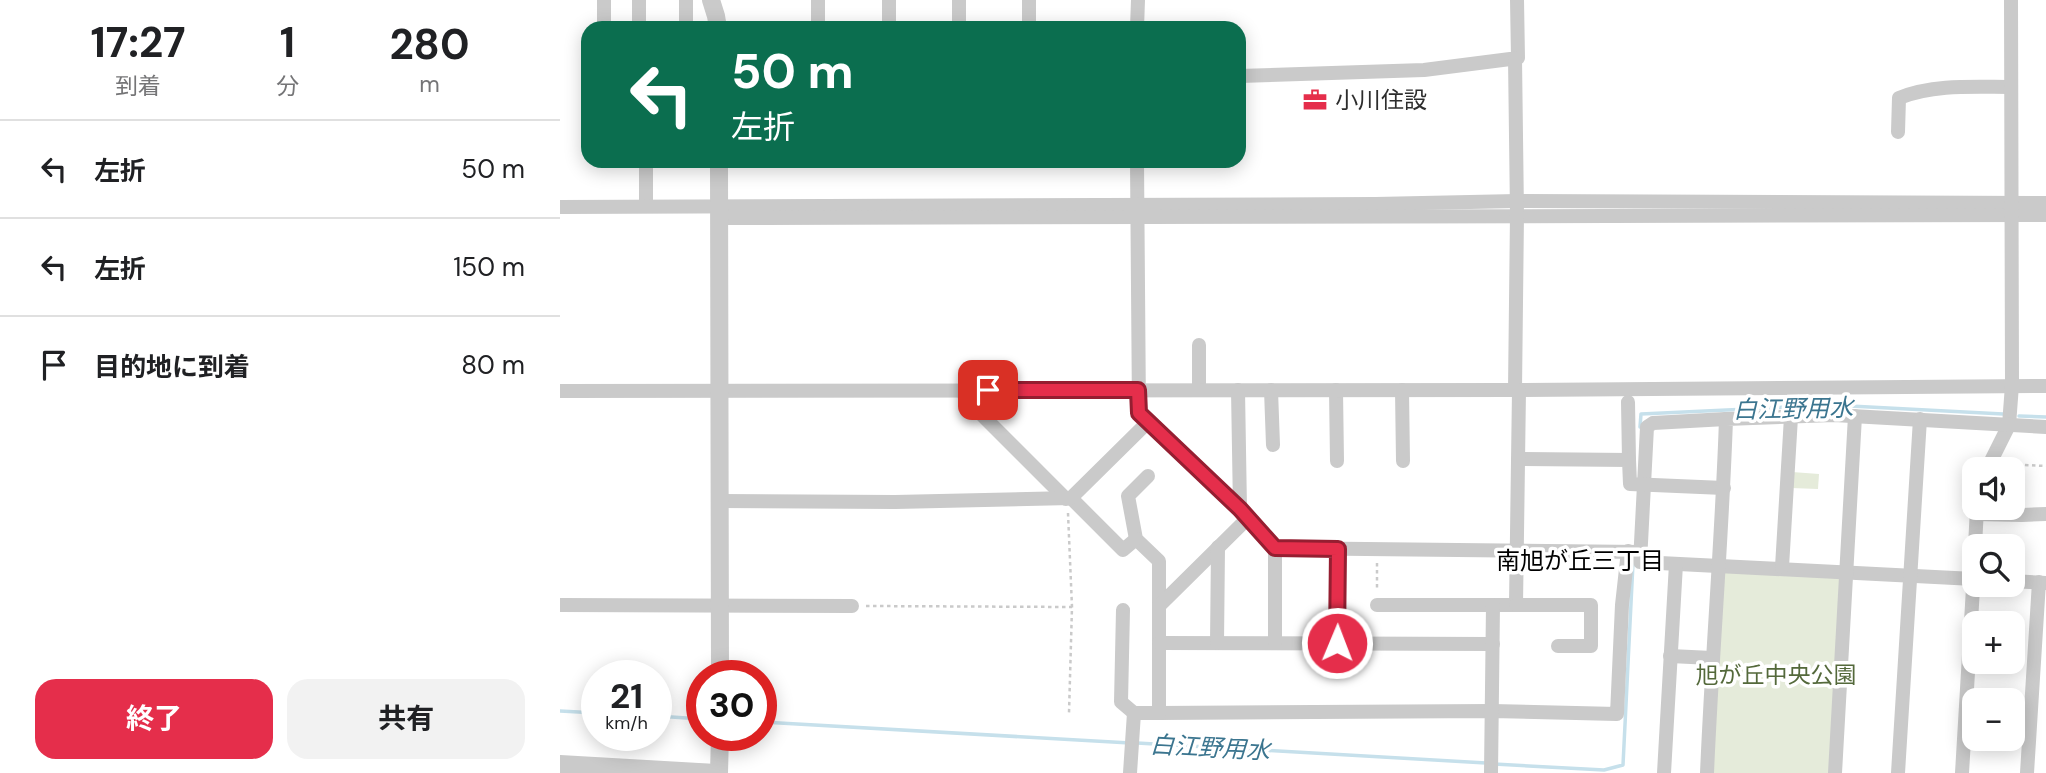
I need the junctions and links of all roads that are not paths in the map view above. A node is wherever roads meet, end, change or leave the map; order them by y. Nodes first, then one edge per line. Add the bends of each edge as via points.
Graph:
1 (604, 0) edge
2 (639, 0) edge
3 (686, 0) edge
4 (711, 0) edge
5 (818, 0) edge
6 (890, 0) edge
7 (959, 0) edge
8 (1029, 0) edge
9 (1138, 0) edge
10 (1517, 0) edge
11 (2011, 0) edge
12 (604, 21) edge
13 (639, 21) edge
14 (686, 21) edge
15 (717, 21) edge
16 (818, 21) edge
17 (889, 21) edge
18 (959, 21) edge
19 (1029, 21) edge
20 (1138, 21) edge
21 (1515, 58) junction
22 (1246, 76) edge
23 (2011, 86) junction
24 (1898, 132) dead end
25 (646, 168) edge
26 (719, 168) edge
27 (1138, 168) edge
28 (2046, 203) edge
29 (646, 206) junction
30 (560, 207) edge
31 (1517, 209) junction
32 (2011, 209) junction
33 (719, 211) junction
34 (1137, 211) junction
35 (2046, 215) edge
36 (1199, 345) dead end
37 (2012, 385) junction
38 (2046, 386) edge
39 (963, 390) junction
40 (1138, 390) junction
41 (1199, 390) junction
42 (1238, 390) junction
43 (1271, 390) junction
44 (1336, 390) junction
45 (1402, 390) junction
46 (1517, 390) junction
47 (560, 391) edge
48 (718, 391) junction
49 (1628, 402) dead end
50 (1855, 416) junction
51 (1791, 417) junction
52 (1726, 419) junction
53 (1920, 419) junction
54 (1148, 422) junction
55 (2010, 425) junction
56 (2046, 427) edge
57 (1273, 445) dead end
58 (1994, 457) edge
59 (1518, 459) junction
60 (1629, 460) junction
61 (1336, 461) dead end
62 (1403, 461) dead end
63 (1148, 476) dead end
64 (1637, 484) junction
65 (1724, 488) junction
66 (1068, 498) junction
67 (719, 500) junction
68 (2046, 513) edge
69 (1244, 514) junction
70 (2025, 516) edge
71 (1136, 539) junction
72 (1218, 547) junction
73 (1275, 548) junction
74 (1338, 549) junction
75 (1517, 551) junction
76 (1634, 552) junction
77 (1675, 564) junction
78 (1720, 565) junction
79 (1782, 568) junction
80 (1847, 572) junction
81 (1909, 575) junction
82 (1962, 578) edge
83 (2042, 582) edge
84 (1973, 597) edge
85 (560, 605) edge
86 (1377, 605) road end
87 (1493, 605) junction
88 (1517, 605) junction
89 (720, 606) junction
90 (852, 606) road end
91 (1159, 606) junction
92 (1122, 610) dead end
93 (1159, 643) junction
94 (1217, 643) junction
95 (1275, 643) junction
96 (1337, 643) junction
97 (1493, 644) junction
98 (1558, 646) dead end
99 (1670, 656) junction
100 (1712, 658) junction
101 (720, 660) edge
102 (1492, 711) junction
103 (1134, 713) junction
104 (1159, 713) junction
105 (719, 751) edge
106 (560, 764) edge
107 (1491, 768) edge
108 (718, 773) edge
109 (1130, 773) edge
110 (1664, 773) edge
111 (1707, 773) edge
112 (1835, 773) edge
113 (1898, 773) edge
114 (1962, 773) edge
115 (2028, 773) edge

1 - 12 street
2 - 13 street
3 - 14 street
4 - 15 street
5 - 16 street
6 - 17 street
7 - 18 street
8 - 19 street
9 - 20 street
10 - 21 street
11 - 23 street
21 - 22 street via 1424,70
21 - 31 street
23 - 24 street via 1940,88 1905,95 1899,98
23 - 32 street
25 - 29 street
26 - 33 street
27 - 34 street
28 - 32 street
29 - 30 street
29 - 33 street
31 - 32 street
31 - 34 street
31 - 46 street
32 - 35 street
32 - 37 street
33 - 34 street
33 - 48 street
34 - 40 street
36 - 41 street
37 - 38 street
37 - 46 street
37 - 55 street
39 - 40 street
39 - 48 street
39 - 66 street via 965,398
40 - 41 street
40 - 54 street via 1139,413
41 - 42 street
42 - 43 street
42 - 69 street
43 - 44 street
43 - 57 street
44 - 45 street
44 - 61 street
45 - 46 street
45 - 62 street
46 - 59 street
47 - 48 street
48 - 67 street
49 - 60 street
50 - 51 street
50 - 53 street
50 - 80 street
51 - 52 street
51 - 79 street
52 - 64 street via 1647,427
52 - 65 street
53 - 55 street
53 - 81 street
54 - 66 street
54 - 69 street
55 - 56 street
55 - 58 street
59 - 60 street
59 - 75 street
60 - 64 street
63 - 71 street via 1128,496
64 - 65 street
64 - 76 street
65 - 78 street
66 - 67 street
66 - 71 street via 1123,550
67 - 89 street
68 - 70 street
69 - 72 street
69 - 73 street
71 - 91 street via 1159,561
72 - 91 street
72 - 94 street
73 - 74 street
73 - 95 street
74 - 75 street
74 - 96 street
75 - 76 street
75 - 88 street
76 - 77 street via 1640,562
76 - 102 street via 1622,605 1617,714
77 - 78 street
77 - 99 street
78 - 79 street
78 - 100 street
79 - 80 street
80 - 81 street
80 - 112 street
81 - 82 street
81 - 113 street
83 - 115 street
84 - 114 street
85 - 89 street
86 - 87 street
87 - 88 street
87 - 97 street
88 - 98 street via 1591,605 1591,646
89 - 90 street
89 - 101 street
91 - 93 street
92 - 103 street via 1121,702
93 - 94 street
93 - 104 street
94 - 95 street
95 - 96 street
96 - 97 street
97 - 102 street
99 - 100 street
99 - 110 street
100 - 111 street
102 - 104 street
102 - 107 street
103 - 104 street
103 - 109 street
105 - 108 street
106 - 108 street

